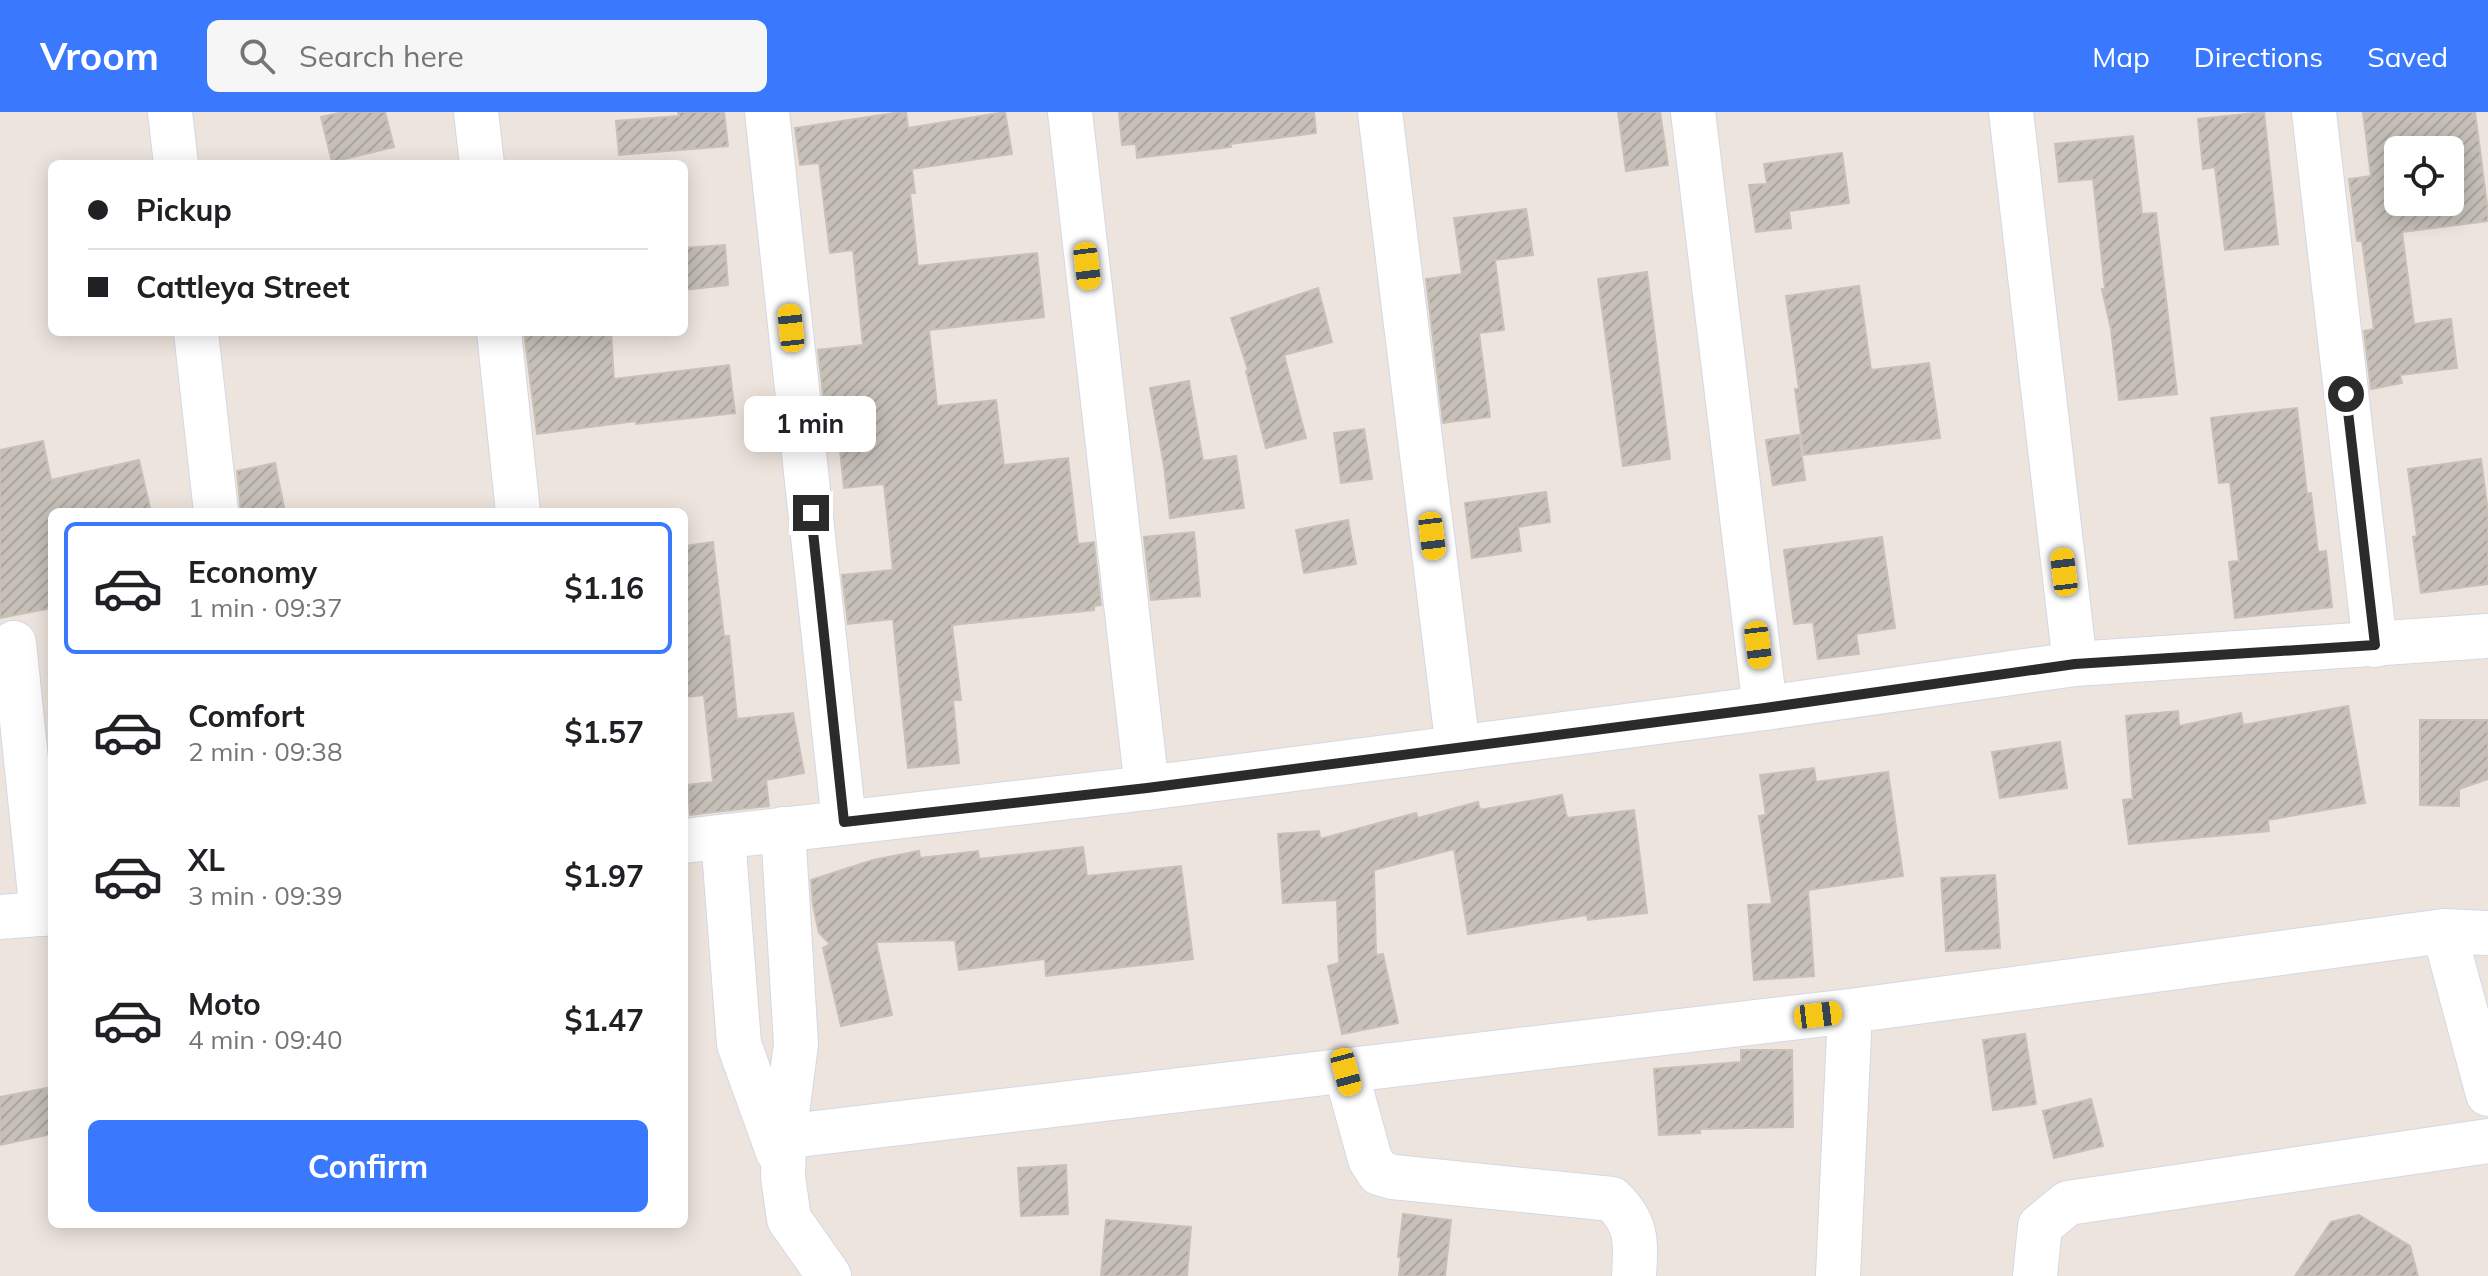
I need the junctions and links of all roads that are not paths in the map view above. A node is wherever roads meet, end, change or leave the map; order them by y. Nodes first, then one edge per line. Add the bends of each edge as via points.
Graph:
1 (170, 112) edge
2 (476, 112) edge
3 (767, 112) edge
4 (1070, 112) edge
5 (1380, 112) edge
6 (1693, 112) edge
7 (2011, 112) edge
8 (2314, 112) edge
9 (176, 160) edge
10 (482, 160) edge
11 (196, 336) edge
12 (499, 336) edge
13 (216, 508) edge
14 (518, 508) edge
15 (2488, 636) edge
16 (14, 643) dead end
17 (2375, 645) junction
18 (2075, 664) junction
19 (1765, 708) junction
20 (1458, 748) junction
21 (1147, 788) junction
22 (844, 822) junction
23 (783, 829) junction
24 (703, 839) edge
25 (31, 915) edge
26 (2444, 931) junction
27 (2488, 933) edge
28 (1850, 1011) junction
29 (1346, 1072) junction
30 (2488, 1094) edge
31 (2488, 1141) edge
32 (780, 1145) junction
33 (829, 1276) edge
34 (1634, 1276) edge
35 (1838, 1276) edge
36 (2035, 1276) edge

1 - 9 street
2 - 10 street
3 - 22 street
4 - 21 street
5 - 20 street
6 - 19 street
7 - 18 street
8 - 17 street
11 - 13 street
12 - 14 street
15 - 17 street
16 - 25 street
17 - 18 street
18 - 19 street
19 - 20 street
20 - 21 street
21 - 22 street
22 - 23 street
23 - 24 street
23 - 32 street via 796,1044
24 - 32 street via 739,1044
26 - 27 street
26 - 28 street
26 - 30 street
28 - 29 street
28 - 35 street
29 - 32 street
29 - 34 street via 1370,1159 1379,1173 1612,1199 1628,1215 1636,1241
31 - 36 street via 2068,1203 2040,1226
32 - 33 street via 789,1219

